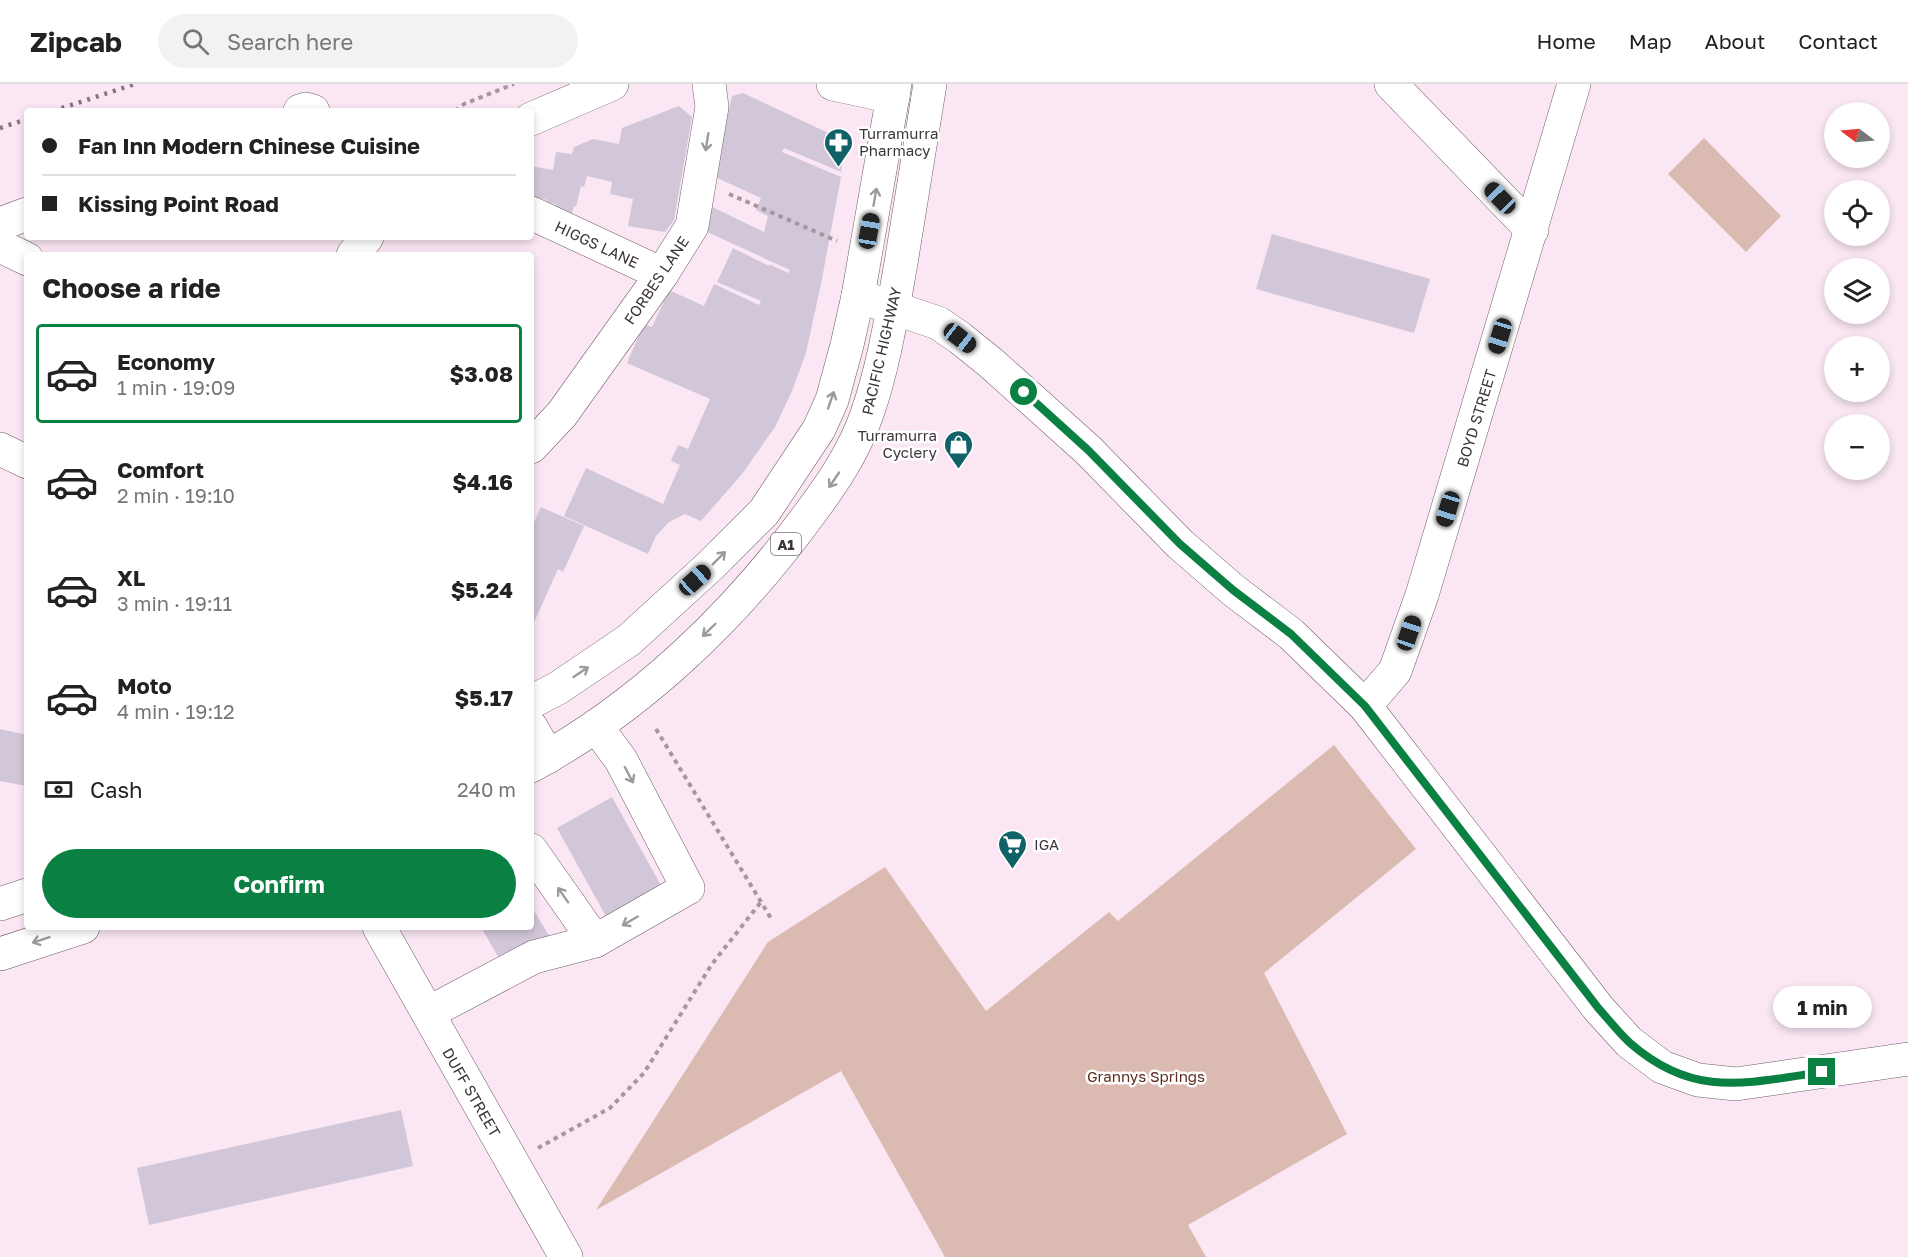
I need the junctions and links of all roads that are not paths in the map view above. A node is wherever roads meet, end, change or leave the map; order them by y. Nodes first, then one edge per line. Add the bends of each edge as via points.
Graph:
1 (612, 84) edge
2 (709, 84) edge
3 (833, 84) edge
4 (930, 84) edge
5 (1391, 84) edge
6 (1574, 84) edge
7 (894, 91) edge
8 (534, 118) edge
9 (24, 214) edge
10 (534, 214) edge
11 (0, 224) edge
12 (1532, 230) junction
13 (365, 240) edge
14 (0, 246) edge
15 (355, 252) edge
16 (24, 258) edge
17 (663, 274) junction
18 (858, 296) junction
19 (893, 307) junction
20 (534, 444) edge
21 (0, 449) edge
22 (24, 461) edge
23 (534, 700) edge
24 (1365, 706) junction
25 (596, 726) junction
26 (534, 740) edge
27 (539, 762) edge
28 (534, 854) edge
29 (24, 896) edge
30 (0, 904) edge
31 (74, 930) edge
32 (381, 930) edge
33 (595, 941) junction
34 (0, 954) edge
35 (428, 1013) junction
36 (1908, 1059) edge
37 (566, 1257) edge

1 - 8 main road
2 -> 17 main road, FORBES LANE via 712,107 692,226
3 - 7 main road
4 - 19 main road, PACIFIC HIGHWAY / A1
5 - 12 main road
6 - 12 main road, BOYD STREET
18 -> 7 main road, A1
9 - 11 main road
10 - 17 main road, HIGGS LANE
12 - 24 main road, BOYD STREET via 1395,672
13 - 15 main road
14 - 16 main road
17 - 20 main road, FORBES LANE via 562,414
18 - 19 main road
23 -> 18 main road, A1 via 629,640 764,512 819,429 832,400
19 - 24 main road via 938,323 991,363 1088,450 1180,544 1291,634
19 -> 25 main road, PACIFIC HIGHWAY / A1 via 868,413 836,478 749,591 667,670
21 - 22 main road
24 - 36 main road via 1599,1009 1629,1042 1662,1067 1698,1080 1736,1084
25 - 27 main road, PACIFIC HIGHWAY / A1
25 -> 33 main road via 621,760 688,888
26 - 27 main road
33 -> 28 main road
29 - 30 main road
31 -> 34 main road
32 - 35 main road, DUFF STREET
33 - 35 main road via 534,957
35 - 37 main road, DUFF STREET

